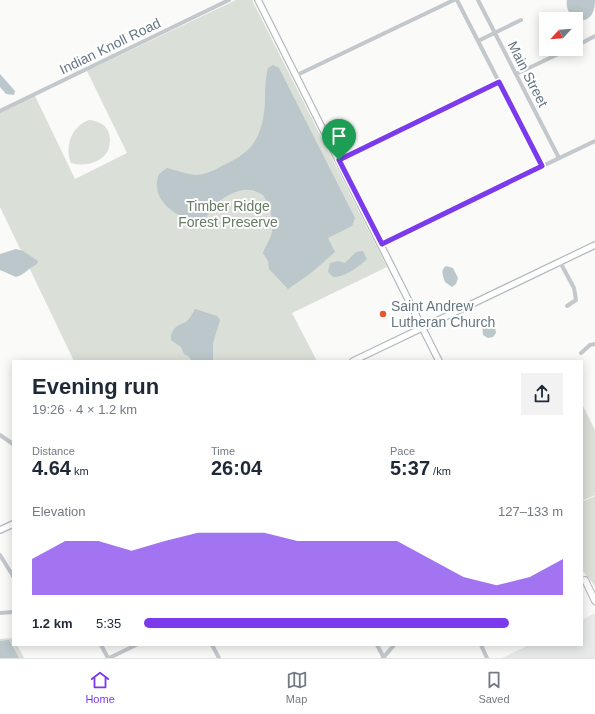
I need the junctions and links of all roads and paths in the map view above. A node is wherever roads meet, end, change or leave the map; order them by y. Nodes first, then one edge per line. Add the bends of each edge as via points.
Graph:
1 (229, 0) edge
2 (258, 0) edge
3 (454, 0) edge
4 (457, 0) edge
5 (478, 0) edge
6 (521, 20) dead end
7 (495, 32) junction
8 (595, 36) edge
9 (478, 40) junction
10 (583, 42) edge
11 (554, 56) edge
12 (516, 74) junction
13 (297, 75) junction
14 (499, 82) junction
15 (0, 112) edge
16 (595, 141) edge
17 (559, 158) junction
18 (339, 160) junction
19 (542, 166) junction
20 (382, 244) junction
21 (595, 246) edge
22 (560, 262) junction
23 (567, 306) dead end
24 (423, 328) junction
25 (595, 344) edge
26 (581, 353) dead end
27 (355, 360) edge
28 (439, 360) edge
29 (0, 435) edge
30 (12, 443) edge
31 (12, 524) edge
32 (0, 530) edge
33 (0, 554) edge
34 (12, 574) edge
35 (583, 578) edge
36 (594, 592) edge
37 (595, 600) edge
38 (12, 612) edge
39 (0, 613) edge
40 (102, 646) edge
41 (134, 646) edge
42 (213, 646) edge
43 (378, 646) edge
44 (393, 646) edge
45 (481, 646) edge
46 (108, 658) edge
47 (219, 658) edge
48 (384, 658) edge
49 (487, 658) edge

1 - 15 street, Indian Knoll Road
2 - 13 main road
3 - 13 street
4 - 9 street, Main Street
5 - 7 street, Main Street
6 - 7 street
7 - 9 street
7 - 12 street, Main Street
8 - 10 street
9 - 14 street, Main Street
11 - 12 street
12 - 17 street, Main Street
13 - 18 main road
14 - 18 street
14 - 19 street, Main Street
16 - 17 street
17 - 19 street
18 - 20 main road
19 - 20 street
20 - 24 main road
21 - 22 main road
22 - 23 street via 574,288 576,300
22 - 24 main road
24 - 27 main road
24 - 28 main road
25 - 26 street
29 - 30 street
31 - 32 main road
33 - 34 street
35 - 36 main road
35 - 37 main road
38 - 39 street
40 - 46 street
41 - 46 street
42 - 47 street
43 - 48 street
44 - 48 street
45 - 49 street

